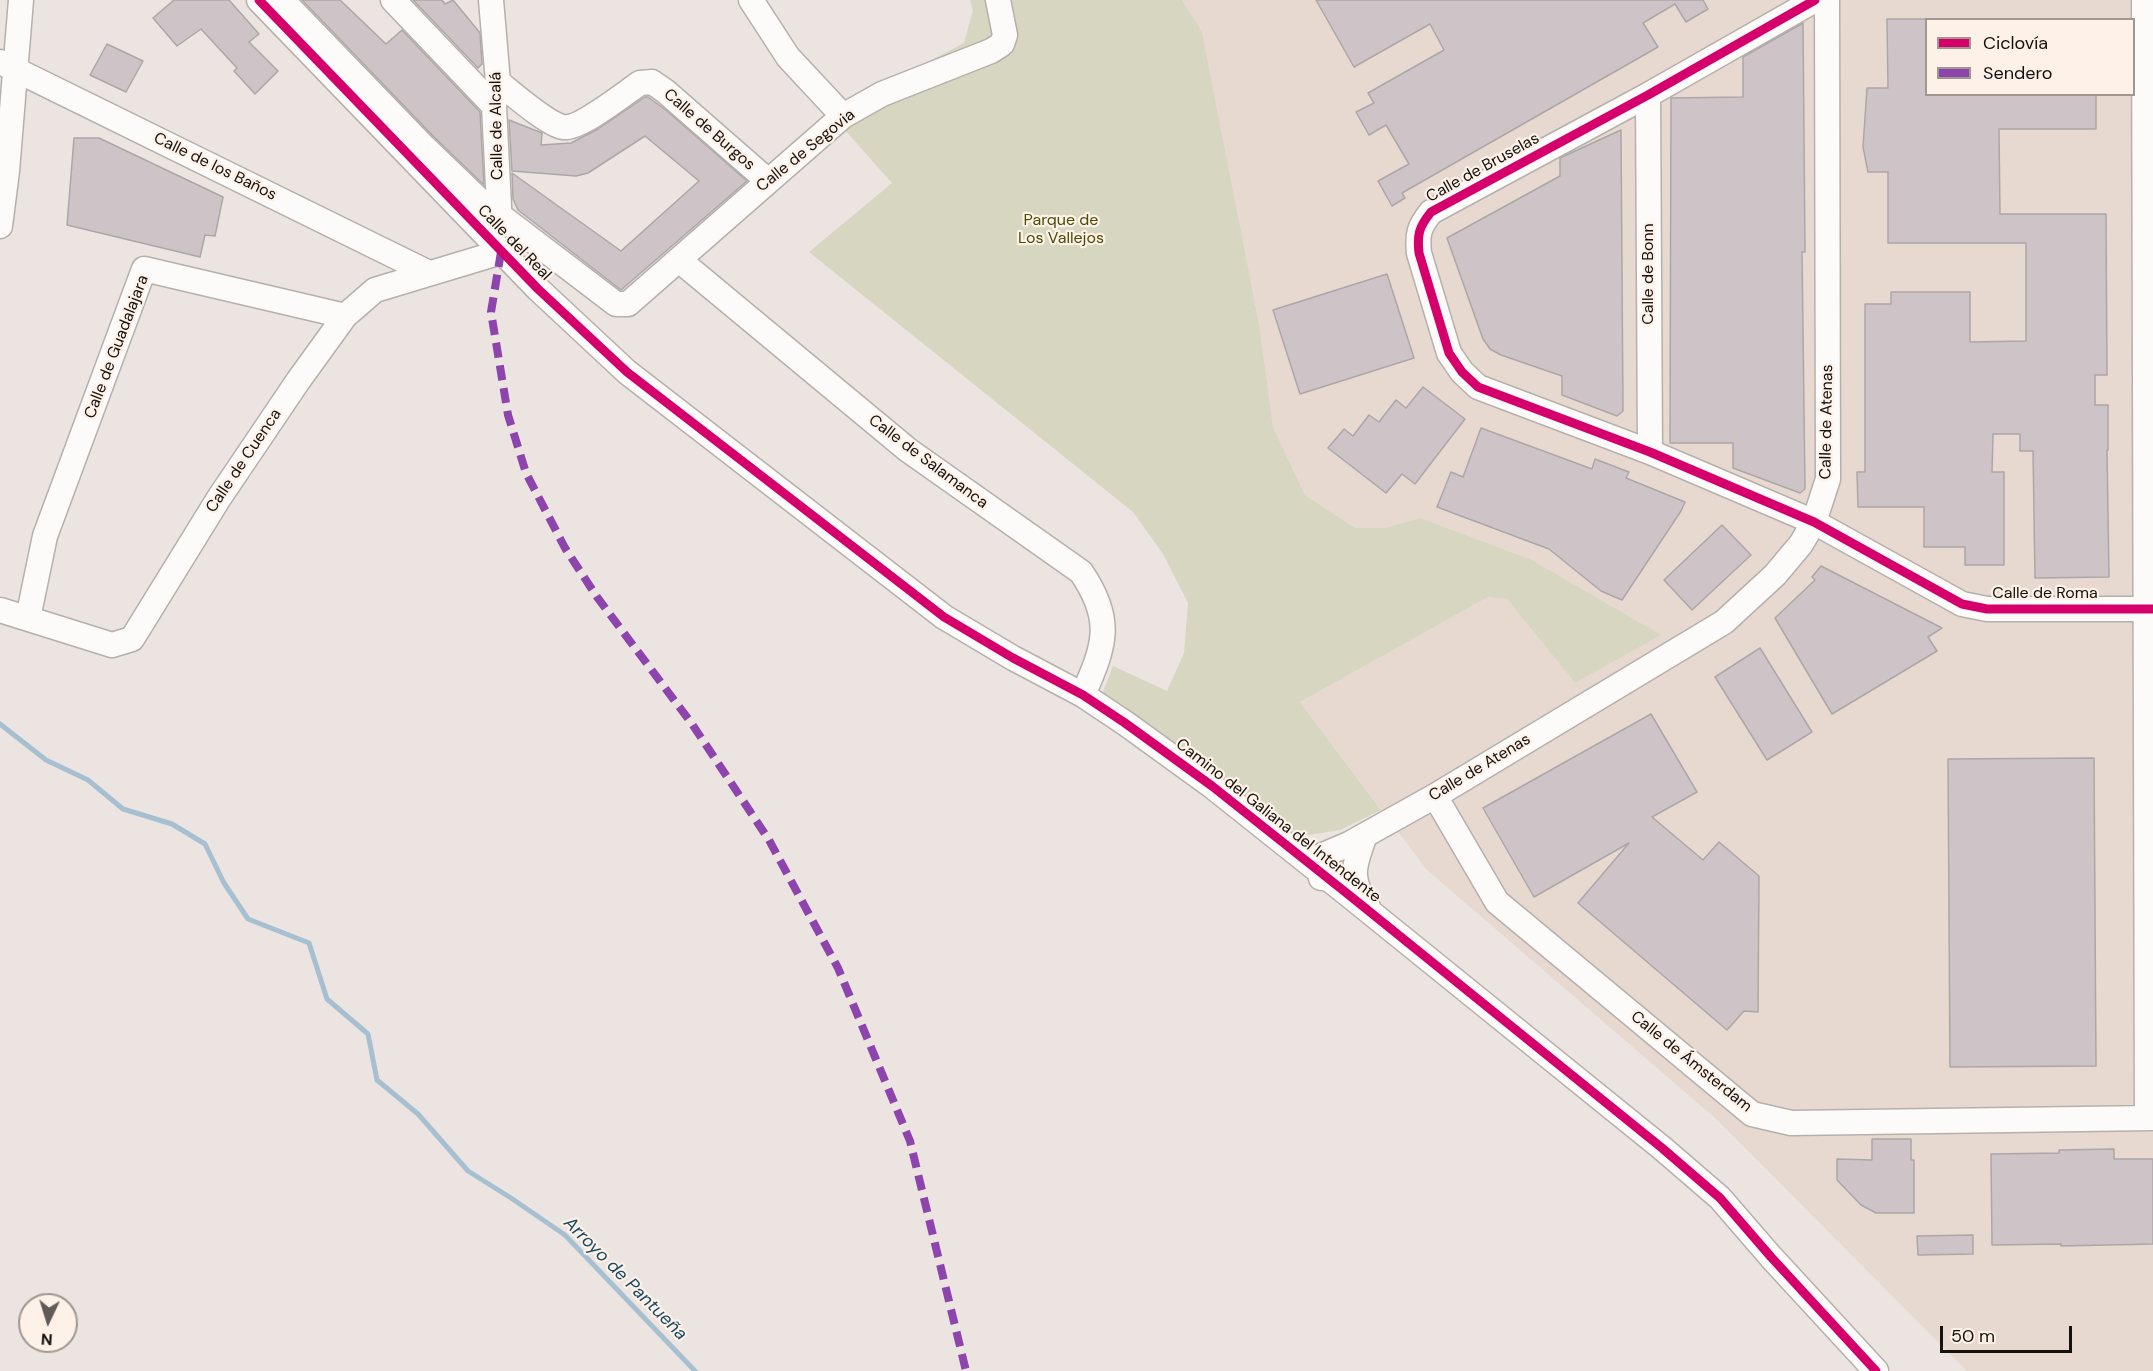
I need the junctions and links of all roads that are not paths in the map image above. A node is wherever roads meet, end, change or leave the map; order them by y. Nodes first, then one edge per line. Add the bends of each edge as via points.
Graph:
1 (21, 0) edge
2 (259, 0) edge
3 (282, 0) edge
4 (393, 0) edge
5 (491, 0) edge
6 (751, 0) edge
7 (998, 0) edge
8 (1815, 0) edge
9 (1827, 0) edge
10 (2144, 0) edge
11 (8, 66) edge
12 (498, 81) junction
13 (1648, 96) junction
14 (494, 106) junction
15 (843, 116) junction
16 (4, 170) edge
17 (768, 181) junction
18 (499, 215) junction
19 (0, 226) edge
20 (501, 252) junction
21 (679, 260) junction
22 (429, 273) junction
23 (345, 316) junction
24 (1650, 452) junction
25 (770, 483) junction
26 (1814, 522) junction
27 (2149, 609) edge
28 (0, 610) edge
29 (28, 618) junction
30 (1083, 695) junction
31 (1138, 748) junction
32 (1435, 796) junction
33 (1270, 832) junction
34 (1357, 840) junction
35 (1318, 870) junction
36 (1343, 910) junction
37 (1373, 914) junction
38 (2150, 1118) edge
39 (1771, 1257) junction
40 (1876, 1371) edge

1 - 11 street
2 - 20 street, Calle del Real
3 - 18 street via 424,147
4 - 14 street
5 - 12 street, Calle de Alcalá
6 - 15 street via 788,57
7 - 15 street, Calle de Segovia via 1005,35 1002,44 882,94
8 - 13 street, Calle de Bruselas
9 - 26 street, Calle de Atenas via 1828,480
10 - 27 street
11 - 16 street
11 - 22 street, Calle de los Baños
12 - 14 street, Calle de Alcalá
12 - 17 street, Calle de Burgos via 553,124 566,128 579,124 640,83 652,82
13 - 24 street, Calle de Bonn
13 - 24 street, Calle de Bruselas via 1431,212 1421,224 1417,239 1449,353 1478,387
14 - 18 street, Calle de Alcalá
15 - 17 street, Calle de Segovia
16 - 19 street
17 - 21 street, Calle de Segovia
18 - 20 street, Calle de Alcalá
18 - 21 street, Calle de Segovia via 616,304 628,304
20 - 22 street, Calle de Cuenca
20 - 25 street, Calle del Real via 627,372
21 - 30 street, Calle de Salamanca via 908,450 1081,572 1094,591 1102,614 1099,659
22 - 23 street, Calle de Cuenca via 375,290
23 - 29 street, Calle de Cuenca via 219,498 132,639 112,645
23 - 29 street, Calle de Guadalajara via 144,269 45,536
24 - 26 street, Calle de Bruselas
25 - 30 street, Camino del Galiana del Intendente via 945,617
25 - 31 street, Camino del Galiana del Intendente via 838,544 938,624
26 - 27 street, Calle de Roma via 1962,604 1987,609
26 - 32 street, Calle de Atenas via 1775,575 1724,622
27 - 38 street
28 - 29 street, Calle de Cuenca
30 - 33 street, Camino del Galiana del Intendente via 1165,750
31 - 35 street via 1173,764 1303,866
31 - 36 street, Camino del Galiana del Intendente
32 - 34 street, Calle de Atenas
32 - 38 street, Calle de Ámsterdam via 1497,902 1752,1114 1791,1123
33 - 34 street via 1303,841
33 - 35 street, Camino del Galiana del Intendente
34 - 35 street, Calle de Atenas
34 - 37 street via 1353,872 1361,896
35 - 36 street
35 - 37 street, Camino del Galiana del Intendente
36 - 39 street, Camino del Galiana del Intendente via 1696,1188
37 - 39 street, Camino del Galiana del Intendente via 1662,1148 1720,1198
39 - 40 street, Camino del Galiana del Intendente

